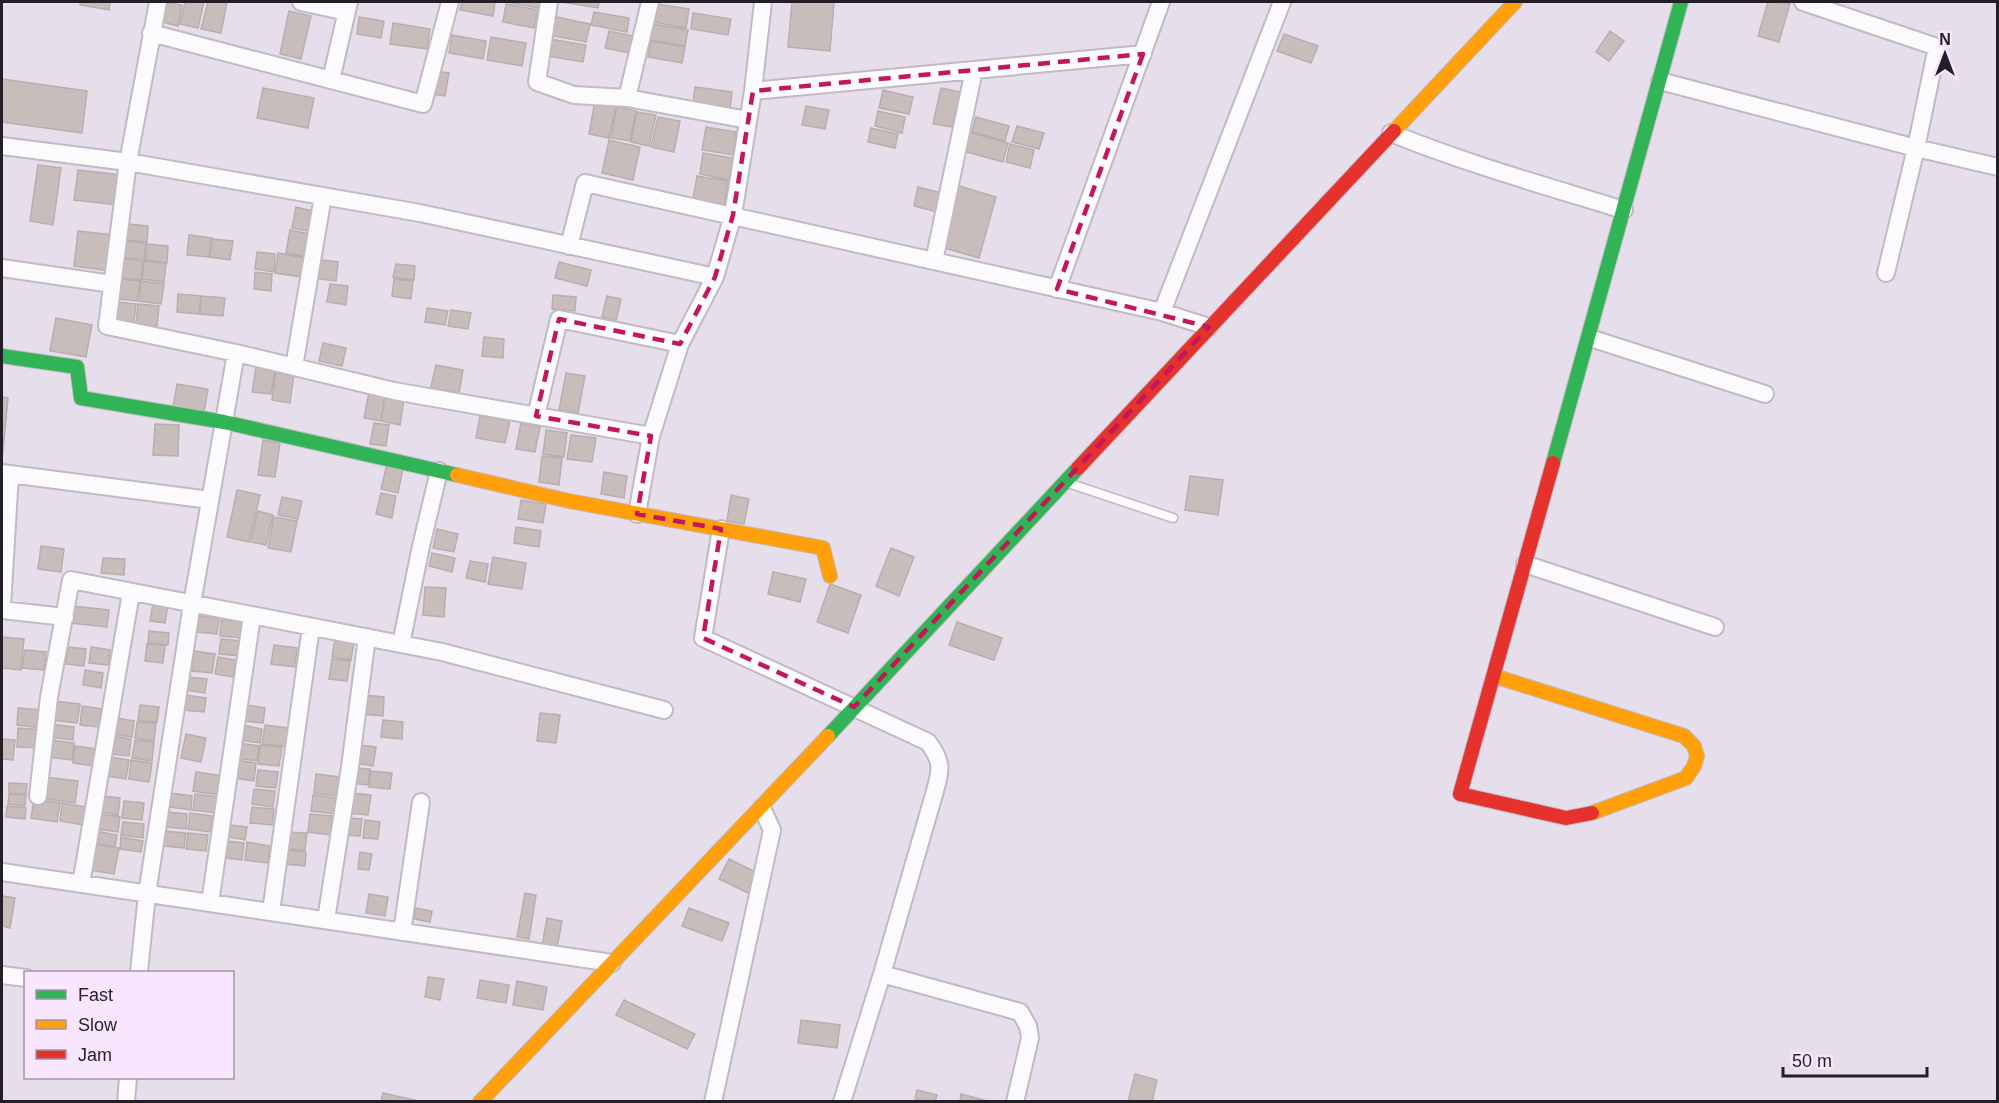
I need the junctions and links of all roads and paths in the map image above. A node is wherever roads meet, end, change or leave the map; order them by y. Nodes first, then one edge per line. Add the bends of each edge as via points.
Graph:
1 (158, 2) edge
2 (301, 2) edge
3 (450, 2) edge
4 (549, 2) edge
5 (650, 2) edge
6 (763, 2) edge
7 (1161, 2) edge
8 (1282, 2) edge
9 (1515, 2) edge
10 (1681, 2) edge
11 (1803, 2) edge
12 (348, 7) edge
13 (151, 33) junction
14 (1143, 54) junction
15 (974, 70) junction
16 (331, 80) junction
17 (1660, 81) junction
18 (753, 91) junction
19 (627, 98) junction
20 (748, 120) junction
21 (1391, 133) junction
22 (2, 146) edge
23 (1916, 148) junction
24 (128, 162) junction
25 (1998, 167) edge
26 (323, 196) junction
27 (1624, 210) junction
28 (733, 215) junction
29 (569, 246) junction
30 (934, 261) junction
31 (2, 268) edge
32 (1886, 273) dead end
33 (715, 277) junction
34 (112, 284) junction
35 (1057, 289) junction
36 (1162, 312) junction
37 (1209, 327) junction
38 (1590, 338) junction
39 (680, 344) junction
40 (236, 353) junction
41 (2, 356) edge
42 (294, 367) junction
43 (1765, 394) dead end
44 (536, 416) junction
45 (224, 422) junction
46 (651, 436) junction
47 (439, 471) junction
48 (6, 474) edge
49 (1064, 482) junction
50 (210, 500) junction
51 (637, 514) junction
52 (1173, 518) dead end
53 (721, 529) junction
54 (1525, 564) junction
55 (830, 576) dead end
56 (131, 593) junction
57 (2, 595) edge
58 (192, 604) junction
59 (2, 608) edge
60 (65, 616) junction
61 (252, 616) junction
62 (311, 627) junction
63 (1715, 627) dead end
64 (367, 638) junction
65 (401, 644) junction
66 (1494, 676) junction
67 (854, 707) junction
68 (664, 710) dead end
69 (38, 796) dead end
70 (421, 802) dead end
71 (762, 808) junction
72 (2, 872) edge
73 (81, 884) junction
74 (147, 894) junction
75 (210, 903) junction
76 (271, 912) junction
77 (326, 920) junction
78 (402, 932) junction
79 (612, 963) junction
80 (139, 971) edge
81 (882, 974) junction
82 (2, 975) edge
83 (24, 978) edge
84 (128, 1079) edge
85 (126, 1101) edge
86 (480, 1101) edge
87 (713, 1101) edge
88 (842, 1101) edge
89 (1015, 1101) edge

1 - 13 street
2 - 12 street
3 - 16 street via 423,104
4 - 19 street via 537,82 574,95
5 - 19 street
6 - 18 street
7 - 14 street
8 - 36 street
9 - 21 street
10 - 17 street
11 - 23 street via 1937,48
12 - 16 street
13 - 16 street
13 - 24 street
14 - 15 street
14 - 35 street
15 - 18 street
15 - 30 street
17 - 23 street
17 - 27 street
18 - 20 street
19 - 20 street
20 - 28 street
21 - 27 street via 1465,161
21 - 37 street
22 - 24 street
23 - 25 street
23 - 32 street
24 - 26 street
24 - 34 street
26 - 29 street
26 - 42 street
27 - 38 street
28 - 29 street via 585,183
28 - 30 street
28 - 33 street
29 - 33 street
30 - 35 street
31 - 34 street
33 - 39 street
34 - 40 street via 107,326
35 - 36 street
36 - 37 street
37 - 49 street
38 - 43 street
38 - 54 street
39 - 44 street via 559,319
39 - 46 street
40 - 42 street
40 - 45 street
41 - 45 street via 77,367 81,398
42 - 44 street via 394,391
44 - 46 street
45 - 47 street
45 - 50 street
46 - 51 street
47 - 51 street
47 - 65 street
48 - 50 street
48 - 57 street
49 - 52 lane
49 - 67 street
50 - 58 street
51 - 53 street
53 - 55 street via 823,548
53 - 67 street via 703,638
54 - 63 street
54 - 66 street
56 - 58 street
56 - 60 street via 71,580
56 - 73 street
57 - 59 street
58 - 61 street
58 - 74 street
59 - 60 street
60 - 69 street via 49,696
61 - 62 street
61 - 75 street
62 - 64 street
62 - 76 street
64 - 65 street
64 - 77 street
65 - 68 street
66 - 66 street via 1684,736 1695,744 1695,767 1686,778 1594,813 1566,818 1460,794
67 - 71 street
67 - 81 street via 928,742 938,756 940,771
70 - 78 street
71 - 79 street
71 - 87 street via 772,830
72 - 73 street
73 - 74 street
74 - 75 street
74 - 80 street
75 - 76 street
76 - 77 street
77 - 78 street
78 - 79 street
79 - 86 street
81 - 88 street
81 - 89 street via 1020,1012 1030,1038
82 - 83 street
84 - 85 street

